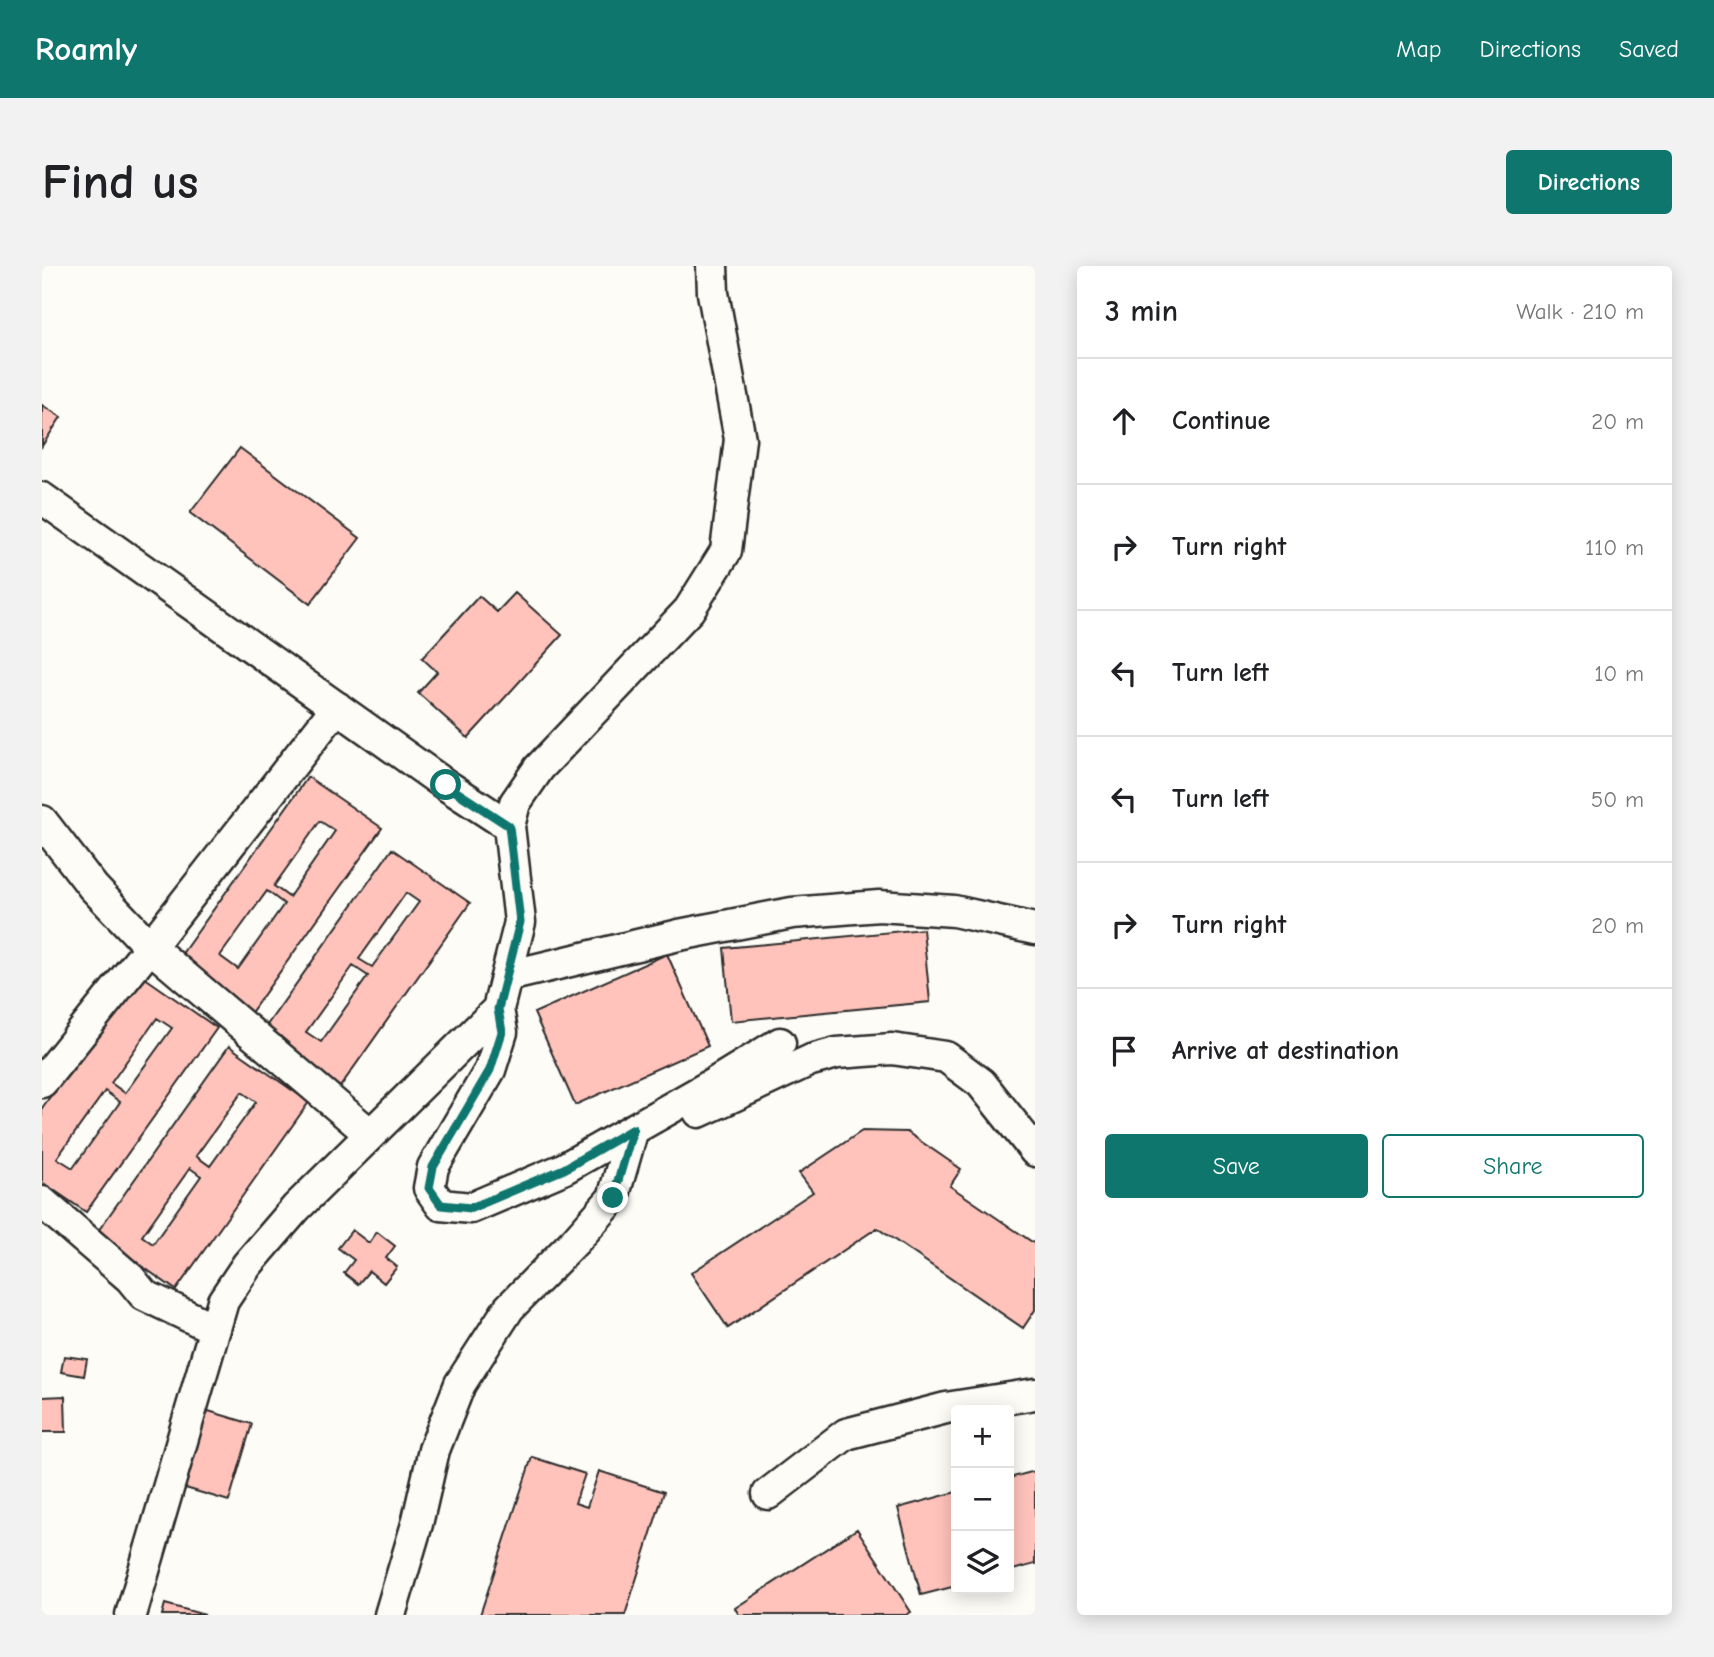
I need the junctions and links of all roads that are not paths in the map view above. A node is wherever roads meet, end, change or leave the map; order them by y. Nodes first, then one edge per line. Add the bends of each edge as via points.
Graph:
1 (712, 266) edge
2 (42, 498) edge
3 (337, 707) junction
4 (42, 821) edge
5 (509, 826) junction
6 (1035, 929) edge
7 (150, 947) junction
8 (508, 976) junction
9 (498, 1009) junction
10 (780, 1043) dead end
11 (42, 1082) edge
12 (638, 1126) junction
13 (370, 1134) junction
14 (1035, 1150) edge
15 (42, 1202) edge
16 (215, 1329) junction
17 (1035, 1394) edge
18 (768, 1494) dead end
19 (131, 1615) edge
20 (390, 1615) edge

1 - 5 street via 740,439 726,551 689,610 539,768 515,803
2 - 3 street
3 - 5 street
3 - 7 street
4 - 7 street via 93,887
5 - 8 street via 520,922
6 - 8 street via 954,911 879,906 792,913
7 - 11 street
7 - 13 street
8 - 9 street
9 - 12 street via 502,1032 490,1070 433,1167 429,1188 441,1205 471,1208 564,1169
9 - 13 street
10 - 12 street
12 - 14 street via 685,1118 811,1060 891,1049 946,1057 981,1083
12 - 20 street via 613,1198 509,1308 460,1384 434,1450
13 - 16 street via 247,1265 223,1301
15 - 16 street via 131,1278 144,1295
16 - 19 street
17 - 18 street via 946,1408 846,1434

